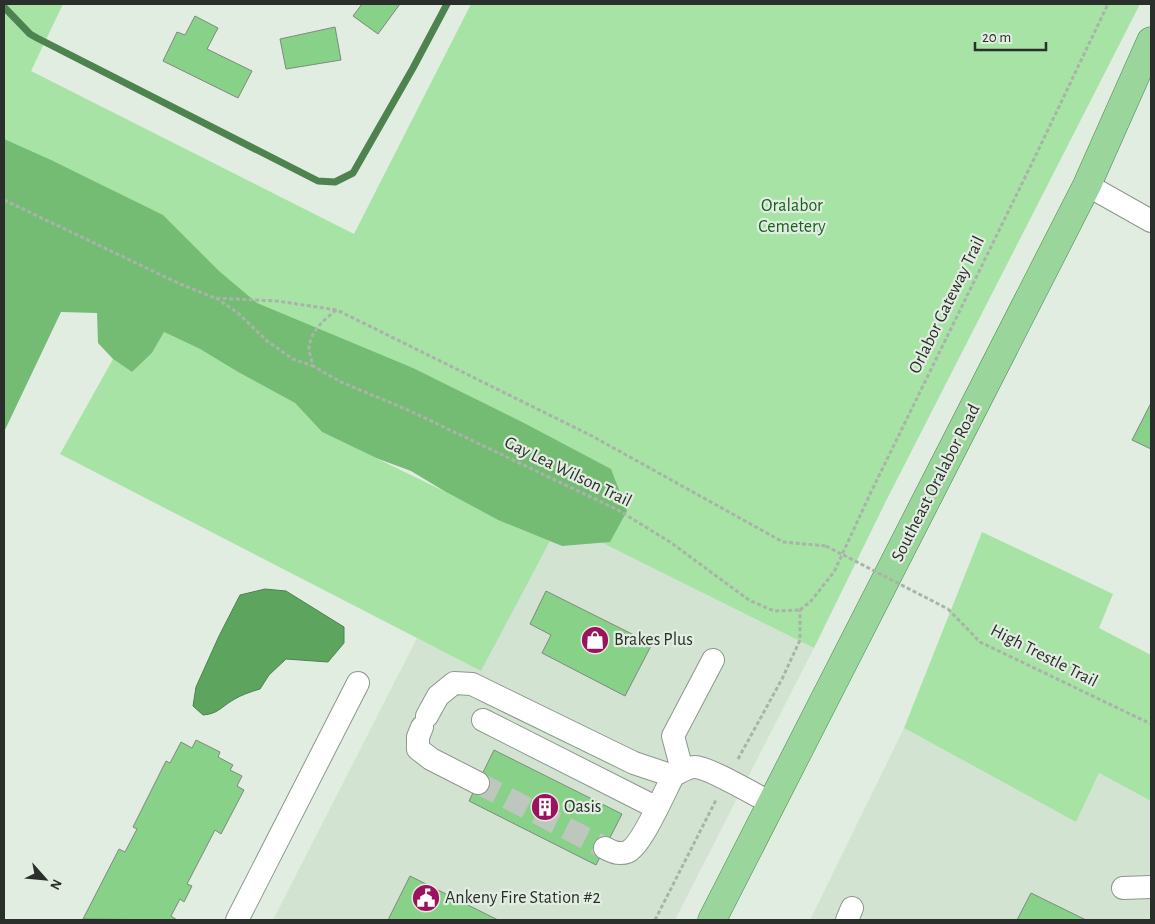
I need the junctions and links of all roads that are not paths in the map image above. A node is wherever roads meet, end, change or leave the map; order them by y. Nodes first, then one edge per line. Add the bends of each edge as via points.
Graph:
1 (1151, 41) edge
2 (1086, 185) junction
3 (1151, 221) edge
4 (713, 660) dead end
5 (358, 682) dead end
6 (483, 720) dead end
7 (678, 773) junction
8 (478, 782) tunnel mouth
9 (771, 804) junction
10 (657, 808) junction
11 (605, 848) tunnel mouth
12 (1151, 887) edge
13 (1123, 888) dead end
14 (237, 920) edge
15 (712, 920) edge

1 - 2 main road, Southeast Oralabor Road
2 - 3 street
2 - 9 main road, Southeast Oralabor Road
4 - 7 street via 673,736
5 - 14 street
6 - 10 street
7 - 8 street via 634,763 472,684 454,683 438,696 424,721 418,737 418,749 430,759
7 - 9 street via 696,767
7 - 10 street
9 - 15 main road, Southeast Oralabor Road
10 - 11 street via 640,840 629,852 619,853
12 - 13 street

